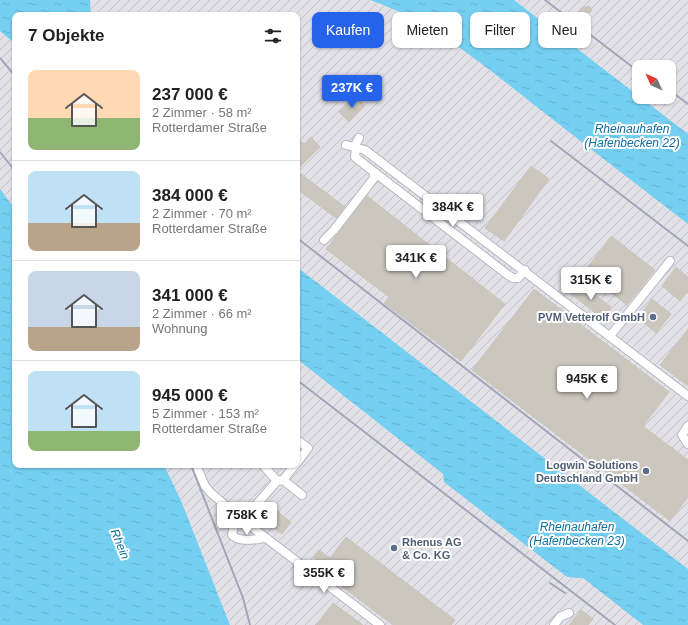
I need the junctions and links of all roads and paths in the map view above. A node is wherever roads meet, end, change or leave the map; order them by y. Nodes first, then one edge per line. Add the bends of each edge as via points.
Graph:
1 (359, 138) dead end
2 (352, 147) junction
3 (374, 172) junction
4 (324, 240) dead end
5 (670, 261) dead end
6 (525, 270) junction
7 (610, 336) junction
8 (688, 396) edge
9 (688, 426) edge
10 (300, 442) edge
11 (688, 444) edge
12 (300, 458) edge
13 (197, 468) edge
14 (266, 468) edge
15 (292, 468) edge
16 (280, 480) junction
17 (302, 495) dead end
18 (242, 519) junction
19 (266, 538) junction
20 (569, 613) dead end
21 (380, 625) edge
22 (554, 625) edge

1 - 2 street
2 - 3 street via 357,159
2 - 6 street via 365,150
3 - 4 street via 374,178 366,189
3 - 6 street via 508,275 518,278
5 - 7 street
6 - 7 street
7 - 8 street
9 - 11 street via 682,435
10 - 12 street via 308,448
13 - 18 street via 211,493
14 - 16 street
15 - 16 street
16 - 17 street
16 - 18 street
18 - 19 street
18 - 19 street via 234,525 234,537 240,540
19 - 21 street
20 - 22 street via 560,617

